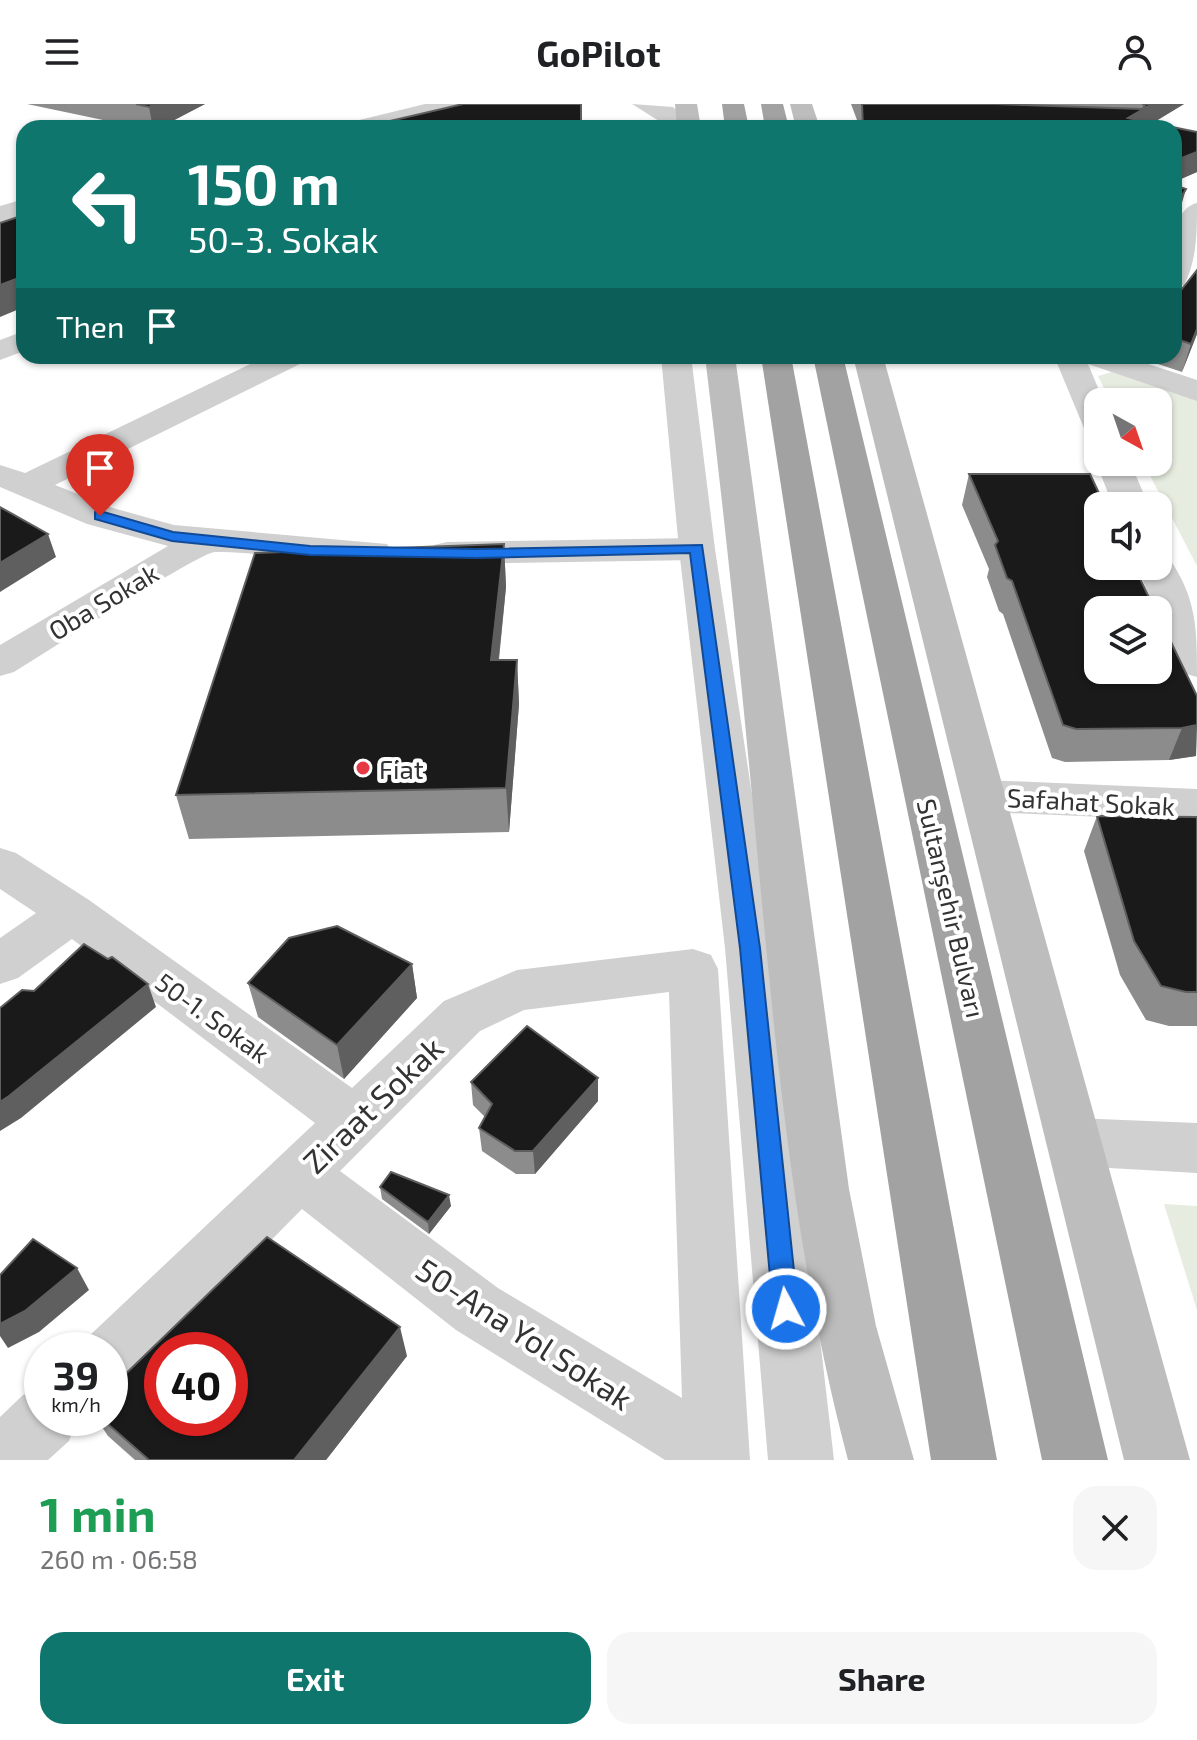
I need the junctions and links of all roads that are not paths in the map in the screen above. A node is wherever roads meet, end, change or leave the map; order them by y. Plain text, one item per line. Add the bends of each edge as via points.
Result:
1 (453, 104) edge
2 (643, 104) edge
3 (476, 114) edge
4 (388, 120) edge
5 (452, 120) edge
6 (676, 120) edge
7 (1197, 211) edge
8 (1182, 255) edge
9 (273, 364) edge
10 (677, 364) edge
11 (721, 364) edge
12 (777, 364) edge
13 (830, 364) edge
14 (870, 364) edge
15 (1072, 364) edge
16 (1118, 364) edge
17 (1197, 391) edge
18 (1084, 392) edge
19 (13, 480) edge
20 (206, 539) junction
21 (697, 549) junction
22 (1162, 580) edge
23 (0, 663) edge
24 (1197, 664) edge
25 (984, 796) junction
26 (1197, 805) edge
27 (0, 865) edge
28 (72, 913) junction
29 (0, 964) edge
30 (355, 1121) junction
31 (1074, 1142) junction
32 (1197, 1148) edge
33 (300, 1174) junction
34 (128, 1341) edge
35 (27, 1436) edge
36 (717, 1457) edge
37 (1, 1460) edge
38 (801, 1460) edge
39 (881, 1460) edge
40 (964, 1460) edge
41 (1075, 1460) edge
42 (1157, 1460) edge

1 - 4 street
2 - 6 street
3 - 5 street
7 - 8 street
9 - 19 street
10 - 21 street
11 - 39 main road via 747,544 815,1154 860,1393
12 - 40 highway
13 - 41 highway, Sultanşehir Bulvarı
14 - 25 main road
15 - 18 street
16 - 17 street
19 - 20 street via 100,516 172,536
20 - 21 street via 310,551 408,553
20 - 23 street, Oba Sokak
21 - 38 street via 750,948
22 - 24 street
25 - 26 street, Safahat Sokak
25 - 31 main road
27 - 28 street, 50-1. Sokak
28 - 29 street
28 - 30 street, 50-1. Sokak
30 - 33 street, Ziraat Sokak
30 - 36 street, Ziraat Sokak via 462,1016 517,990 693,969
31 - 32 street
31 - 42 main road
33 - 34 street, Ziraat Sokak
33 - 36 street, 50-Ana Yol Sokak via 477,1309
35 - 37 street

